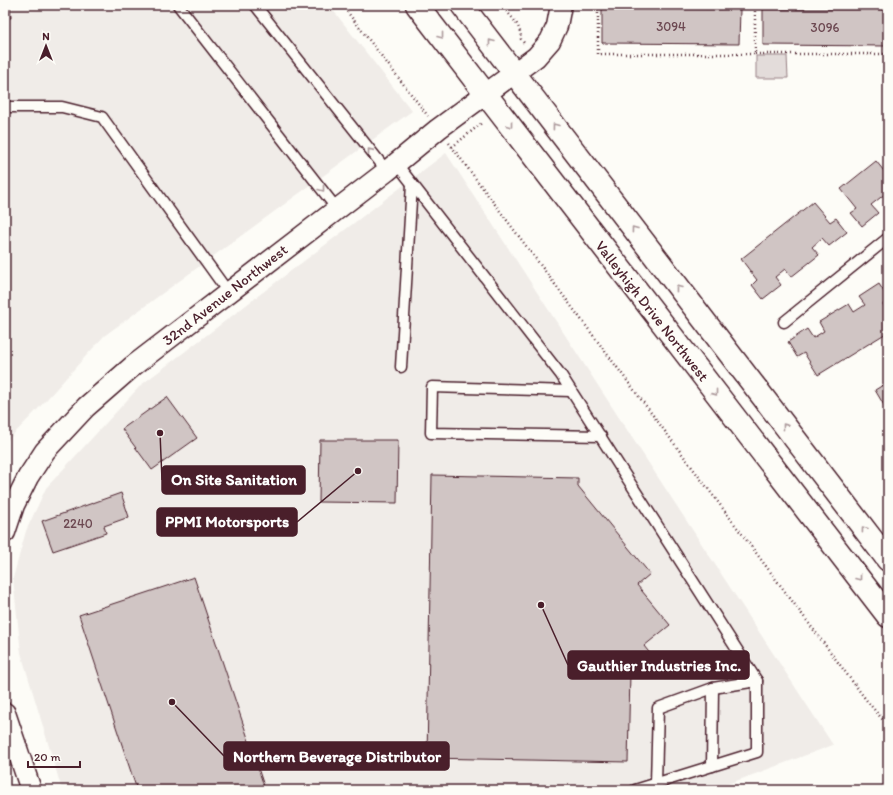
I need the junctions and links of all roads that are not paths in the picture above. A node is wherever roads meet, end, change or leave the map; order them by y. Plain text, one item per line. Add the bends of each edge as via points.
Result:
1 (178, 5) edge
2 (255, 5) edge
3 (417, 5) edge
4 (462, 5) edge
5 (561, 5) edge
6 (514, 73) junction
7 (486, 94) junction
8 (5, 107) edge
9 (391, 167) junction
10 (412, 184) junction
11 (337, 208) junction
12 (888, 238) edge
13 (228, 292) junction
14 (784, 322) dead end
15 (401, 367) dead end
16 (571, 391) junction
17 (601, 436) junction
18 (5, 532) edge
19 (888, 560) edge
20 (888, 616) edge
21 (757, 681) junction
22 (713, 688) junction
23 (5, 713) edge
24 (712, 766) junction
25 (656, 783) junction
26 (31, 790) edge
27 (635, 790) edge

1 -> 11 lane
9 -> 2 lane via 354,131
3 -> 7 main road, Valleyhigh Drive Northwest
6 -> 4 main road
5 - 6 street, 32nd Avenue Northwest via 557,26 550,41 536,57
6 - 7 street, 32nd Avenue Northwest
19 -> 6 main road
7 - 9 street, 32nd Avenue Northwest
7 -> 20 main road, Valleyhigh Drive Northwest
8 - 13 lane via 62,107 102,117
9 - 10 lane
9 - 11 street, 32nd Avenue Northwest
10 - 15 lane
10 - 16 lane
11 - 13 street, 32nd Avenue Northwest
12 - 14 lane
13 - 18 street, 32nd Avenue Northwest via 133,366 68,425 45,451 28,477 14,505
16 - 17 lane
16 - 17 lane via 432,387 431,433
17 - 21 lane
21 - 22 lane
21 - 24 lane via 757,752
22 - 24 lane
22 - 25 lane via 658,708
23 - 26 street
24 - 25 lane
25 - 27 lane

